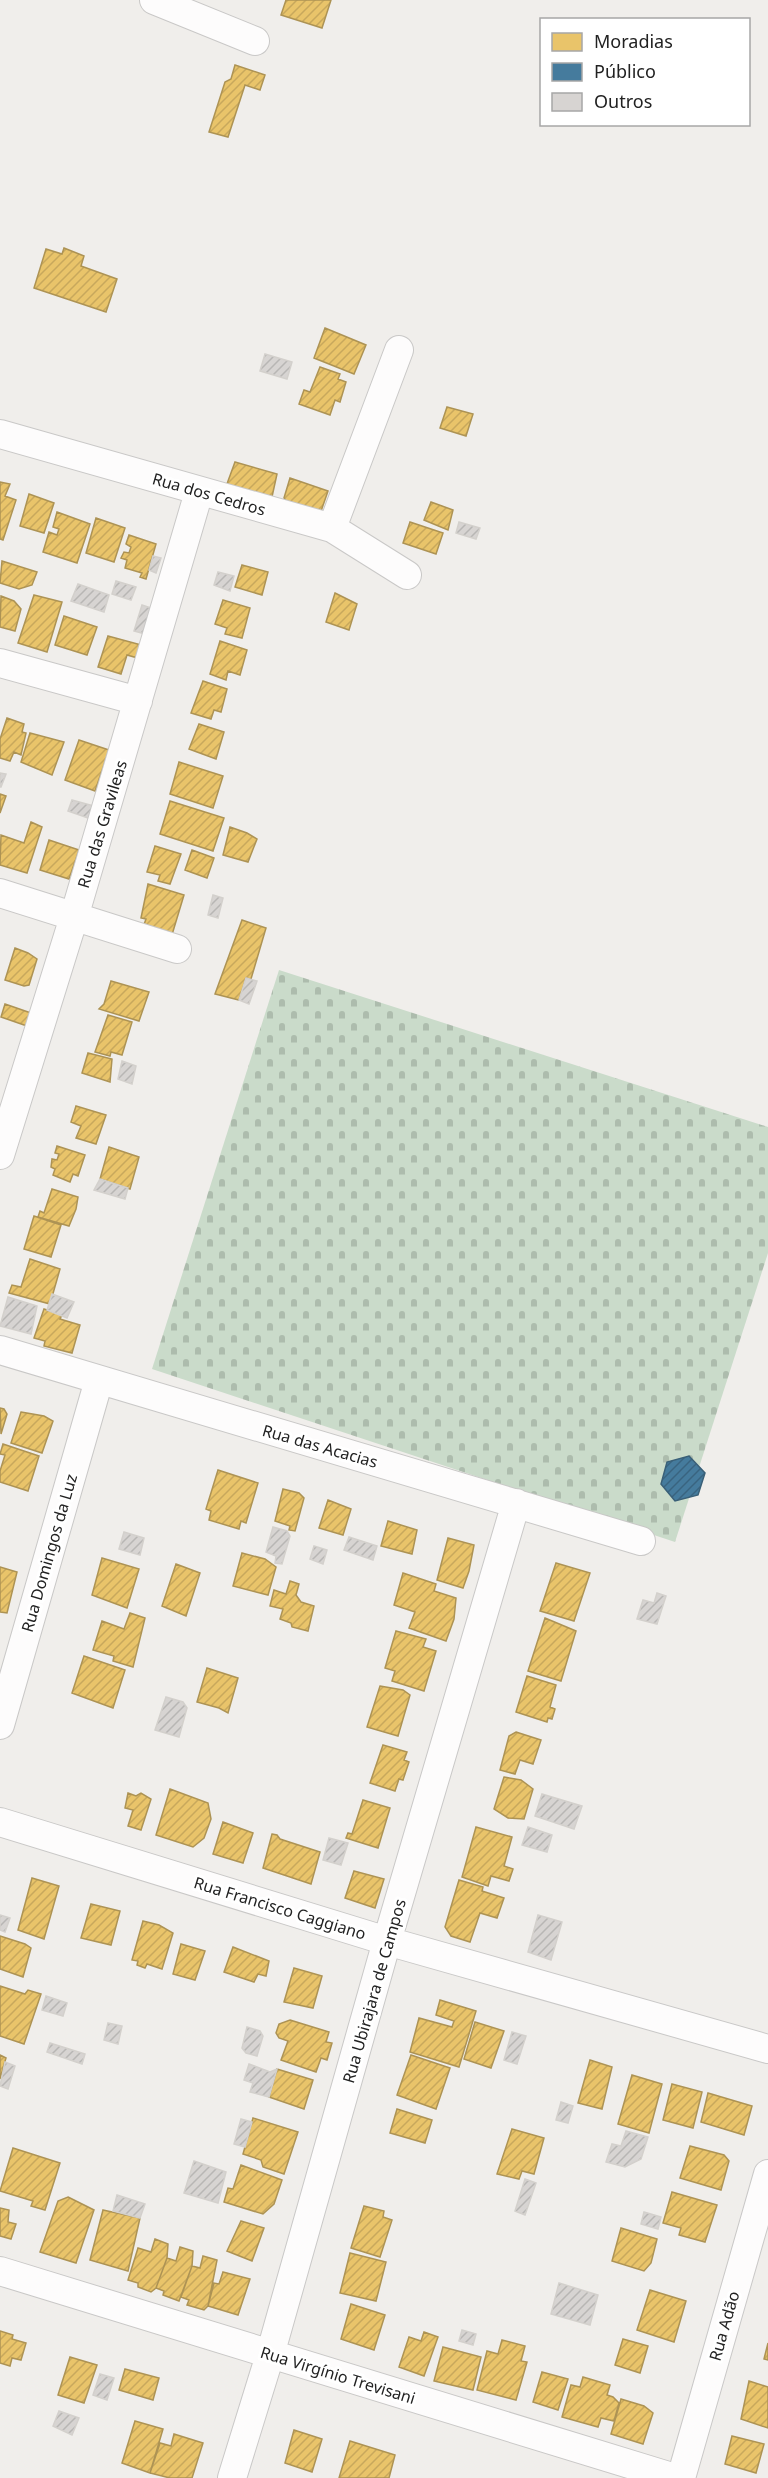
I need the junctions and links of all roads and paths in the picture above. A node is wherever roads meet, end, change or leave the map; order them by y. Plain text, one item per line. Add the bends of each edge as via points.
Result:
1 (154, 0) edge
2 (255, 40) dead end
3 (399, 350) dead end
4 (0, 434) edge
5 (199, 492) junction
6 (332, 528) junction
7 (407, 575) dead end
8 (0, 663) edge
9 (138, 701) junction
10 (0, 893) edge
11 (74, 916) junction
12 (177, 949) dead end
13 (5, 1123) edge
14 (0, 1155) edge
15 (0, 1350) edge
16 (99, 1380) junction
17 (516, 1503) junction
18 (641, 1541) dead end
19 (0, 1725) edge
20 (0, 1822) edge
21 (387, 1941) junction
22 (768, 2049) edge
23 (768, 2174) edge
24 (0, 2271) edge
25 (270, 2355) junction
26 (232, 2478) edge
27 (675, 2478) edge
28 (681, 2478) edge

1 - 2 street
3 - 6 street
4 - 5 street, Rua dos Cedros
5 - 6 street, Rua dos Cedros
5 - 9 street, Rua das Gravileas
6 - 7 street, Rua dos Cedros
8 - 9 street
9 - 11 street, Rua das Gravileas
10 - 11 street
11 - 12 street
11 - 13 street, Rua das Gravileas
13 - 14 street, Rua das Gravileas
15 - 16 street, Rua das Acacias
16 - 17 street, Rua das Acacias
16 - 19 street, Rua Domingos da Luz
17 - 18 street, Rua das Acacias
17 - 21 street, Rua Ubirajara de Campos
20 - 21 street, Rua Francisco Caggiano
21 - 22 street, Rua Francisco Caggiano
21 - 25 street, Rua Ubirajara de Campos
23 - 28 street, Rua Adão
24 - 25 street, Rua Virgínio Trevisani
25 - 26 street, Rua Ubirajara de Campos
25 - 27 street, Rua Virgínio Trevisani

